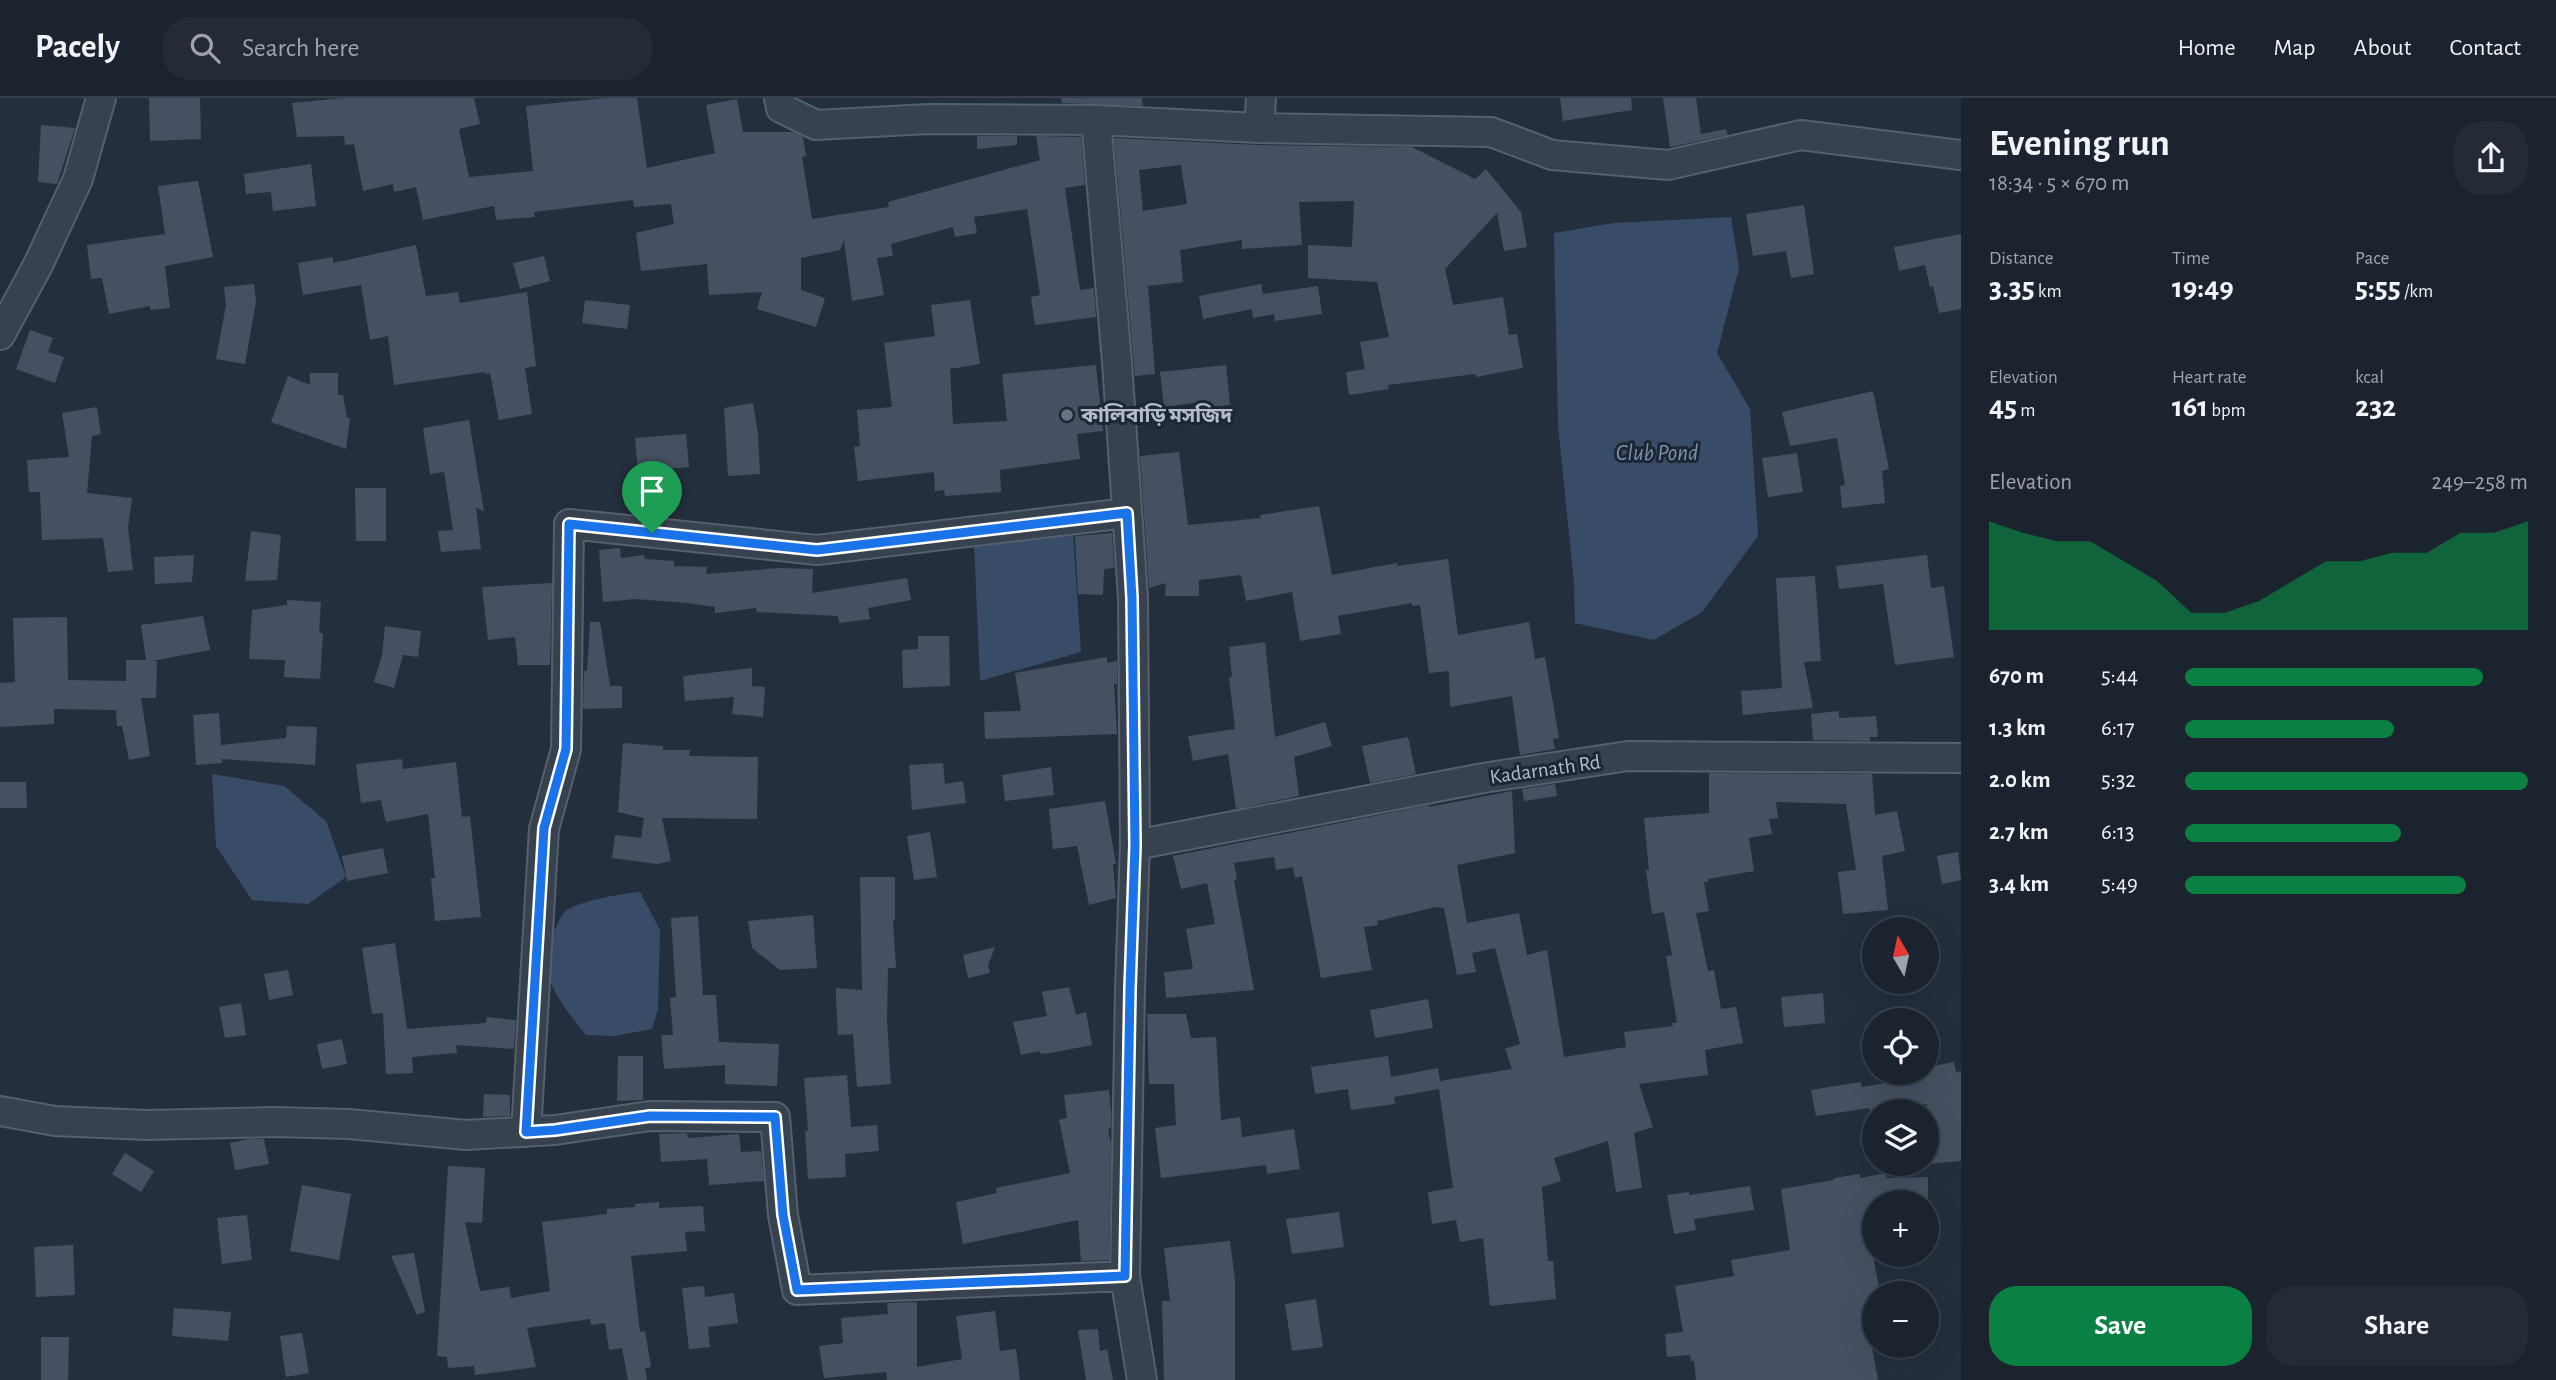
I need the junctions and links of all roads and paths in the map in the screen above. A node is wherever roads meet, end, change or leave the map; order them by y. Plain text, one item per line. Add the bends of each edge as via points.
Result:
1 (100, 98) edge
2 (779, 98) edge
3 (1261, 98) edge
4 (1096, 120) junction
5 (1259, 128) junction
6 (1961, 155) edge
7 (0, 335) edge
8 (1127, 513) junction
9 (1961, 758) edge
10 (1135, 845) junction
11 (0, 1111) edge
12 (526, 1132) junction
13 (1125, 1276) junction
14 (1142, 1380) edge

1 - 7 street via 78,179
2 - 4 street via 780,108 816,125 929,118
3 - 5 street
4 - 5 street
4 - 8 street
5 - 6 street via 1491,132 1552,155 1668,165 1801,135
8 - 10 street
8 - 12 street via 817,550 569,524 566,749 544,828
9 - 10 street, Kadarnath Rd via 1628,756 1483,778
10 - 13 street
11 - 12 street via 55,1121 147,1125 274,1122 466,1135
12 - 13 street via 650,1116 775,1117 783,1215 797,1290
13 - 14 street

